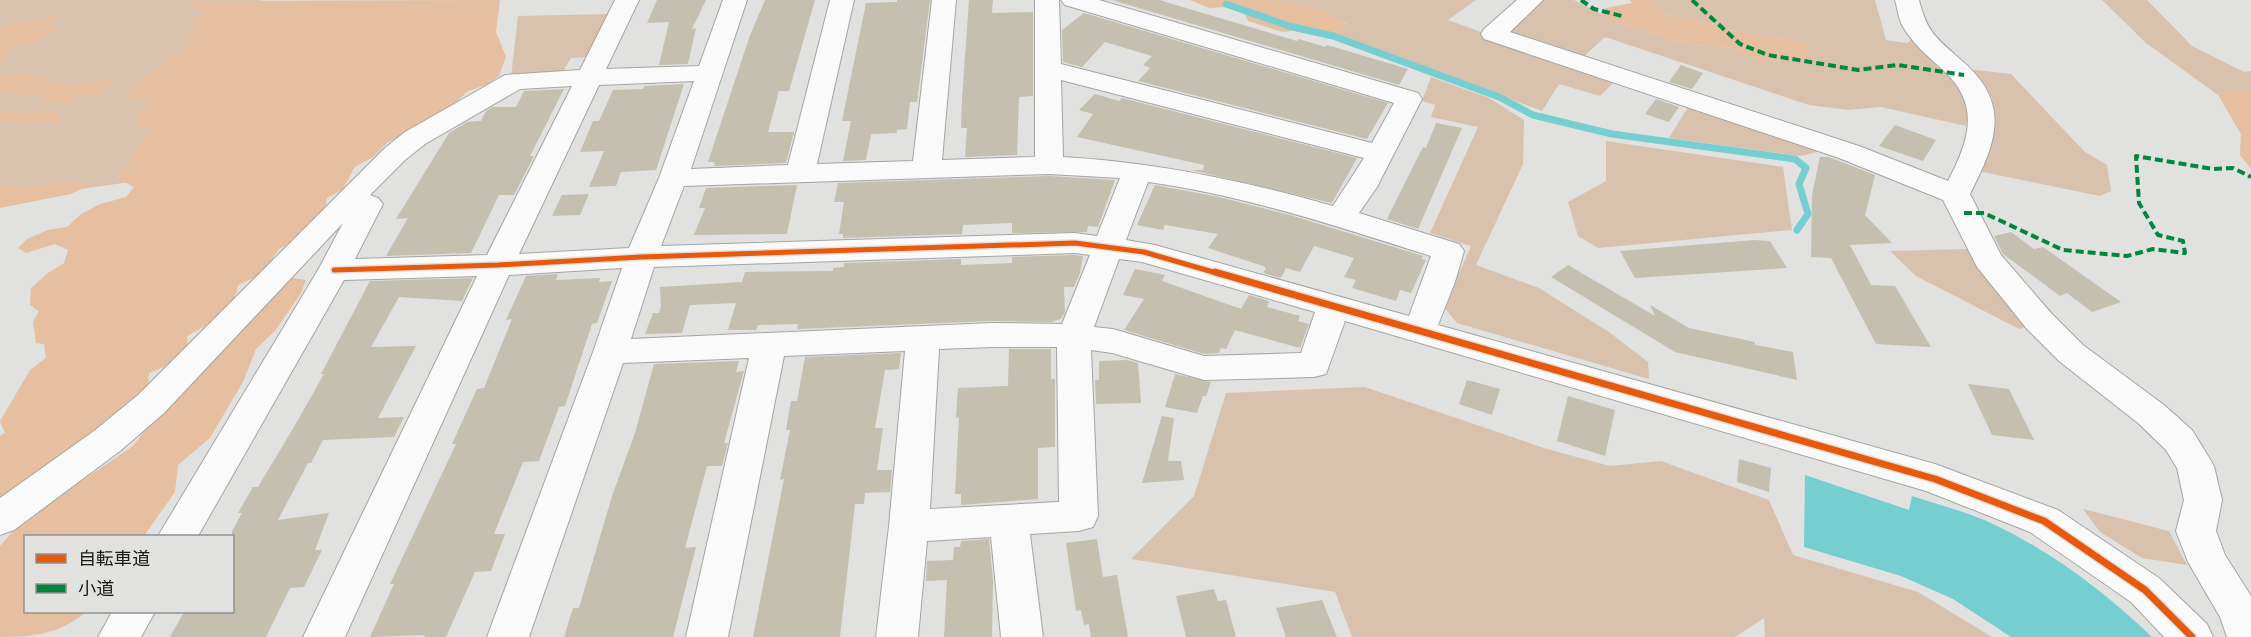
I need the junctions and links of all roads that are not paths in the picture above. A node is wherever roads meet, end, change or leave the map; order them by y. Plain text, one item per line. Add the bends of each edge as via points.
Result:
1 (627, 0) edge
2 (735, 0) edge
3 (842, 0) edge
4 (944, 0) edge
5 (1047, 0) edge
6 (1073, 0) edge
7 (1531, 0) edge
8 (1907, 0) edge
9 (1049, 69) junction
10 (708, 73) junction
11 (589, 78) junction
12 (1379, 153) junction
13 (1049, 165) junction
14 (927, 168) junction
15 (801, 172) junction
16 (1137, 172) junction
17 (673, 178) junction
18 (1955, 194) junction
19 (345, 203) junction
20 (1341, 217) junction
21 (1107, 248) junction
22 (641, 257) junction
23 (498, 265) junction
24 (334, 270) junction
25 (1333, 308) junction
26 (1419, 332) junction
27 (1074, 336) junction
28 (923, 338) junction
29 (769, 345) junction
30 (610, 352) junction
31 (0, 519) edge
32 (1009, 520) junction
33 (909, 526) junction
34 (179, 535) edge
35 (133, 613) edge
36 (119, 637) edge
37 (324, 637) edge
38 (508, 637) edge
39 (706, 637) edge
40 (897, 637) edge
41 (1022, 637) edge
42 (2192, 637) edge
43 (2248, 637) edge

1 - 11 street
2 - 10 street
3 - 15 street
4 - 14 street
5 - 9 street
6 - 12 street via 1409,99
7 - 18 street via 1493,34 1849,152
8 - 18 street via 1908,13 1919,34 1964,75 1978,92 1983,109 1979,145
9 - 12 street
9 - 13 street
10 - 11 street
10 - 17 street
11 - 19 street via 514,81 415,138
11 - 23 street
12 - 20 street via 1362,188
13 - 14 street
13 - 16 street
14 - 15 street
15 - 17 street
16 - 20 street via 1184,178
16 - 21 street
17 - 22 street
18 - 43 street via 1988,260 2039,321 2179,440 2195,465 2203,500 2196,531
19 - 24 street via 368,204
19 - 31 street via 151,404
20 - 26 street via 1448,251
21 - 22 street via 1075,243
21 - 25 street via 1144,252
21 - 27 street
22 - 23 street
22 - 30 street
23 - 24 street
23 - 37 street
24 - 34 street
25 - 26 street
25 - 27 street via 1314,365 1204,368 1113,341
26 - 42 street via 1935,479 2044,521 2145,590
27 - 28 street
27 - 32 street via 1079,516
28 - 29 street
28 - 33 street
29 - 30 street
29 - 39 street
30 - 38 street
32 - 33 street
32 - 41 street
33 - 40 street
35 - 36 street

